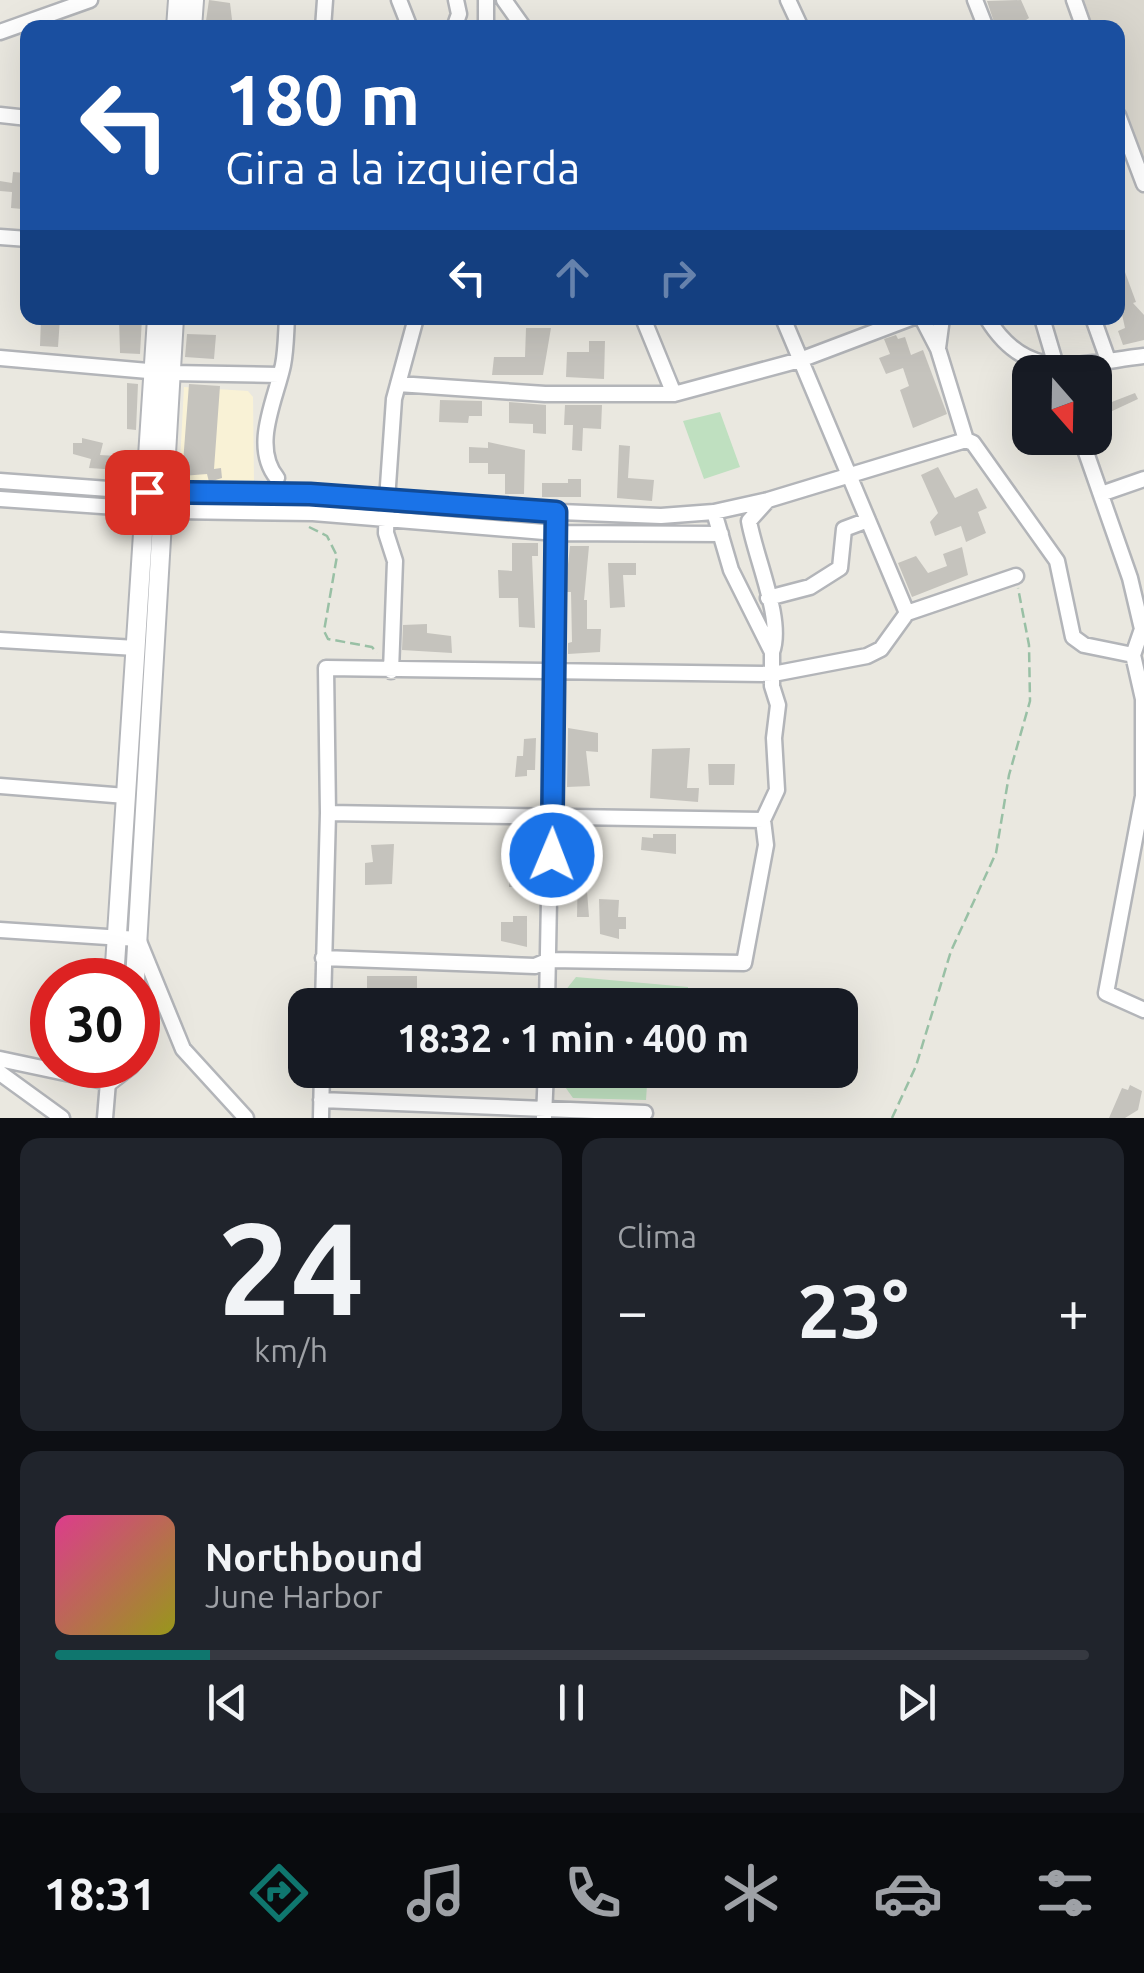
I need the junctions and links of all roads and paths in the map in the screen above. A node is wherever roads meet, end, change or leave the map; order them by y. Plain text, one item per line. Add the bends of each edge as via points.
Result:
1 (90, 0) edge
2 (34, 20) edge
3 (1125, 134) edge
4 (1144, 184) edge
5 (158, 325) edge
6 (172, 325) edge
7 (286, 325) edge
8 (414, 325) edge
9 (646, 325) edge
10 (785, 325) edge
11 (892, 325) edge
12 (926, 325) edge
13 (941, 325) edge
14 (991, 325) edge
15 (1044, 325) edge
16 (1096, 325) edge
17 (938, 349) junction
18 (1018, 355) edge
19 (1053, 355) edge
20 (1106, 355) edge
21 (1144, 356) edge
22 (0, 358) edge
23 (800, 360) junction
24 (1112, 360) edge
25 (162, 371) junction
26 (279, 375) junction
27 (398, 384) junction
28 (674, 394) junction
29 (966, 440) junction
30 (1087, 455) edge
31 (277, 478) dead end
32 (848, 479) junction
33 (1144, 479) edge
34 (0, 481) edge
35 (1101, 494) junction
36 (0, 500) edge
37 (386, 500) junction
38 (768, 500) junction
39 (154, 501) junction
40 (556, 512) junction
41 (714, 512) junction
42 (386, 520) junction
43 (868, 520) junction
44 (302, 524) dead end
45 (556, 534) junction
46 (721, 534) junction
47 (1144, 570) edge
48 (1016, 576) joint
49 (1130, 578) junction
50 (768, 598) junction
51 (907, 613) junction
52 (0, 640) edge
53 (145, 648) junction
54 (772, 652) junction
55 (1133, 655) junction
56 (391, 671) junction
57 (553, 674) junction
58 (773, 674) junction
59 (1143, 699) edge
60 (0, 786) edge
61 (135, 796) junction
62 (1143, 796) edge
63 (328, 814) junction
64 (552, 820) junction
65 (763, 820) junction
66 (0, 930) edge
67 (117, 936) junction
68 (138, 939) junction
69 (116, 958) edge
70 (137, 958) edge
71 (324, 958) junction
72 (548, 960) junction
73 (323, 988) edge
74 (547, 988) edge
75 (1144, 1010) edge
76 (0, 1059) edge
77 (30, 1063) edge
78 (0, 1073) edge
79 (107, 1088) edge
80 (321, 1088) edge
81 (545, 1088) edge
82 (321, 1100) junction
83 (644, 1113) dead end
84 (544, 1115) edge
85 (62, 1118) edge
86 (105, 1118) edge
87 (246, 1118) edge
88 (321, 1118) edge
89 (892, 1118) edge

1 - 2 street
3 - 4 street
5 - 25 street
6 - 25 street
7 - 26 street
8 - 27 street
9 - 28 street
10 - 23 street
11 - 23 street
12 - 17 street
13 - 17 street
14 - 18 street
15 - 19 street
16 - 20 street
17 - 29 street
21 - 24 street
22 - 25 street
23 - 28 street
23 - 32 street
25 - 26 street
25 - 39 street
26 - 31 street via 266,451
27 - 28 street
27 - 37 street
29 - 32 street
29 - 55 street via 1057,561 1073,637
30 - 35 street
32 - 38 street
32 - 43 street
33 - 35 street
34 - 39 street
35 - 49 street
36 - 39 street
37 - 39 street via 310,494
37 - 40 street
37 - 42 street
38 - 41 street
38 - 50 street via 749,522
39 - 42 street
39 - 53 street
40 - 41 street
40 - 45 street
41 - 46 street
42 - 45 street
42 - 56 street via 395,560
43 - 50 street via 844,529 840,568 810,586
43 - 51 street
44 - 56 path via 336,548 328,639 372,647
45 - 46 street
45 - 57 street
46 - 54 street via 731,570
47 - 49 street
48 - 51 street
48 - 89 path via 1029,645 1028,715 991,869 952,951 916,1066
49 - 55 street via 1142,629
50 - 54 street via 777,638
51 - 58 street via 881,649 867,656
52 - 53 street
53 - 61 street
54 - 58 street
55 - 59 street
56 - 57 street
56 - 63 street via 326,668
57 - 58 street
57 - 64 street
58 - 65 street via 777,790
59 - 62 street
60 - 61 street
61 - 67 street
61 - 68 street
62 - 75 street via 1106,993
63 - 64 street
63 - 71 street
64 - 65 street
64 - 72 street
65 - 72 street via 766,844 744,963
66 - 67 street
67 - 68 street
67 - 69 street
68 - 70 street
68 - 87 street via 184,1049
71 - 72 street via 535,966
71 - 73 street
72 - 74 street
76 - 77 street
78 - 85 street
79 - 86 street
80 - 82 street
81 - 84 street
82 - 84 street
82 - 88 street
83 - 84 street

